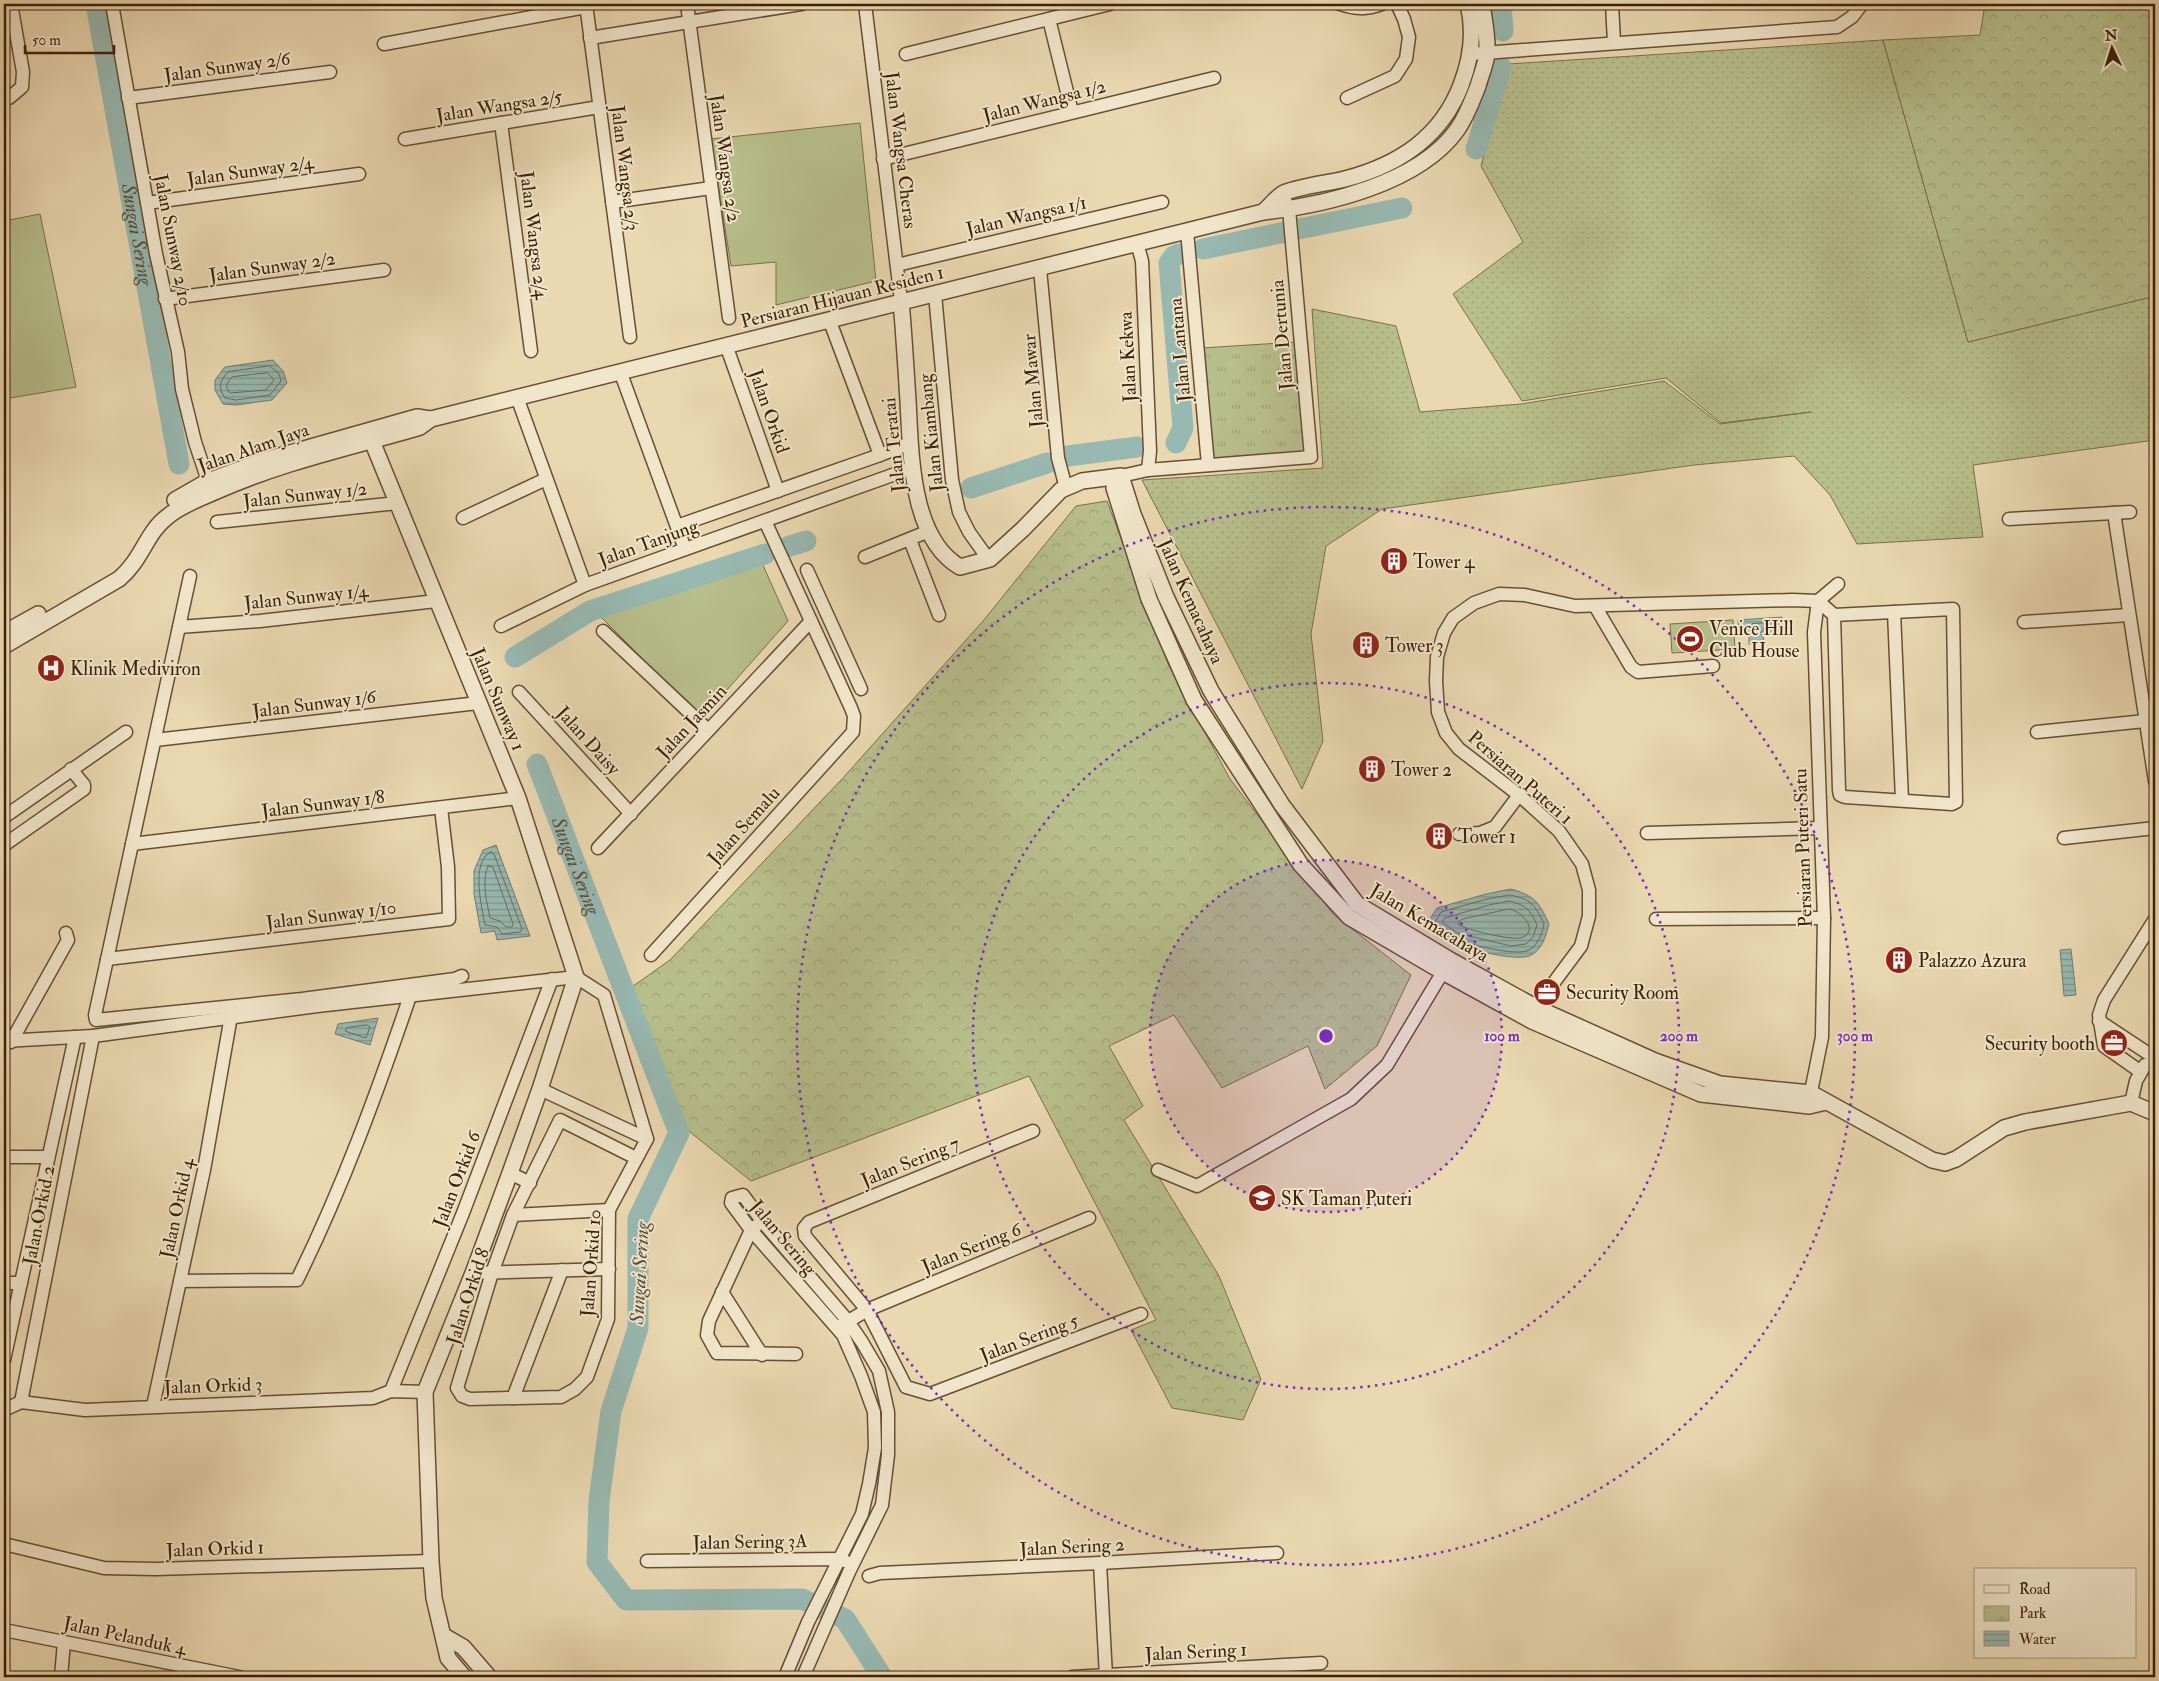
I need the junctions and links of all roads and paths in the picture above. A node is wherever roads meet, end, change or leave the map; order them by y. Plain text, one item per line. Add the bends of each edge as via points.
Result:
1 (11, 4) edge
2 (112, 4) edge
3 (687, 4) edge
4 (801, 4) edge
5 (865, 4) edge
6 (1110, 4) edge
7 (1340, 4) edge
8 (1382, 4) edge
9 (1397, 4) edge
10 (1468, 4) edge
11 (1482, 4) edge
12 (1612, 4) edge
13 (1862, 4) edge
14 (586, 6) edge
15 (1049, 19) junction
16 (689, 22) junction
17 (590, 38) junction
18 (1614, 42) junction
19 (384, 44) dead end
20 (1487, 52) junction
21 (906, 54) dead end
22 (1470, 54) junction
23 (330, 72) dead end
24 (1214, 78) dead end
25 (128, 98) junction
26 (1347, 98) dead end
27 (6, 99) edge
28 (599, 107) junction
29 (1072, 112) junction
30 (501, 123) junction
31 (405, 139) dead end
32 (883, 160) junction
33 (1392, 162) junction
34 (359, 174) dead end
35 (1399, 177) junction
36 (711, 188) junction
37 (1283, 194) junction
38 (612, 202) junction
39 (1162, 202) dead end
40 (147, 203) junction
41 (1289, 209) junction
42 (1263, 212) junction
43 (1187, 231) junction
44 (1137, 243) junction
45 (897, 265) junction
46 (1040, 269) junction
47 (384, 270) dead end
48 (935, 294) junction
49 (165, 299) junction
50 (902, 302) junction
51 (729, 318) dead end
52 (829, 319) junction
53 (630, 337) dead end
54 (726, 345) junction
55 (531, 351) dead end
56 (620, 371) junction
57 (517, 397) junction
58 (385, 432) junction
59 (355, 440) junction
60 (372, 441) junction
61 (910, 443) junction
62 (880, 455) junction
63 (378, 457) junction
64 (1208, 465) junction
65 (912, 468) junction
66 (1148, 470) junction
67 (1116, 476) junction
68 (248, 477) junction
69 (546, 479) junction
70 (208, 481) junction
71 (1066, 488) junction
72 (778, 490) junction
73 (397, 504) junction
74 (2130, 512) dead end
75 (2114, 513) junction
76 (168, 516) junction
77 (464, 518) dead end
78 (2009, 519) dead end
79 (765, 520) junction
80 (217, 522) dead end
81 (677, 526) junction
82 (929, 531) junction
83 (910, 540) junction
84 (685, 549) junction
85 (865, 557) dead end
86 (988, 560) junction
87 (808, 570) dead end
88 (190, 576) dead end
89 (1838, 584) dead end
90 (585, 585) junction
91 (436, 601) junction
92 (1818, 601) junction
93 (1595, 606) junction
94 (1894, 612) junction
95 (939, 615) dead end
96 (1834, 615) junction
97 (2129, 615) junction
98 (811, 620) junction
99 (2024, 622) dead end
100 (501, 626) dead end
101 (179, 627) junction
102 (603, 631) dead end
103 (4, 634) edge
104 (4, 646) edge
105 (1713, 666) dead end
106 (861, 689) dead end
107 (519, 692) dead end
108 (478, 703) junction
109 (2145, 721) junction
110 (708, 730) junction
111 (126, 732) dead end
112 (2037, 732) dead end
113 (155, 740) junction
114 (71, 769) junction
115 (2155, 781) edge
116 (1519, 796) junction
117 (518, 798) junction
118 (1902, 800) junction
119 (441, 808) junction
120 (630, 814) junction
121 (4, 817) edge
122 (1820, 828) junction
123 (2155, 828) edge
124 (1647, 833) dead end
125 (1459, 834) dead end
126 (2064, 838) dead end
127 (132, 844) junction
128 (4, 845) edge
129 (598, 848) dead end
130 (1824, 918) junction
131 (1656, 919) dead end
132 (2155, 920) edge
133 (66, 933) dead end
134 (651, 955) dead end
135 (107, 959) junction
136 (1446, 966) junction
137 (462, 976) dead end
138 (576, 977) junction
139 (552, 979) junction
140 (410, 996) junction
141 (1535, 1014) junction
142 (231, 1016) junction
143 (2099, 1022) junction
144 (93, 1036) junction
145 (74, 1037) junction
146 (7, 1041) edge
147 (2153, 1053) edge
148 (2141, 1072) junction
149 (540, 1089) junction
150 (1810, 1099) junction
151 (2131, 1103) junction
152 (2155, 1113) edge
153 (1033, 1131) dead end
154 (647, 1139) junction
155 (48, 1157) junction
156 (4, 1158) edge
157 (636, 1158) junction
158 (1158, 1170) dead end
159 (510, 1173) junction
160 (530, 1183) junction
161 (609, 1210) junction
162 (513, 1215) junction
163 (1089, 1218) dead end
164 (762, 1221) junction
165 (751, 1230) junction
166 (609, 1269) junction
167 (562, 1270) junction
168 (473, 1273) junction
169 (492, 1273) junction
170 (180, 1281) junction
171 (4, 1283) edge
172 (21, 1283) junction
173 (722, 1292) junction
174 (867, 1310) junction
175 (1141, 1314) dead end
176 (843, 1324) junction
177 (796, 1354) dead end
178 (762, 1355) junction
179 (4, 1360) edge
180 (457, 1388) joint
181 (391, 1391) junction
182 (424, 1392) junction
183 (513, 1398) junction
184 (22, 1402) junction
185 (153, 1406) junction
186 (4, 1410) edge
187 (4, 1544) edge
188 (1277, 1553) dead end
189 (431, 1561) junction
190 (648, 1561) dead end
191 (837, 1562) junction
192 (1100, 1563) junction
193 (851, 1568) junction
194 (869, 1576) dead end
195 (4, 1630) edge
196 (444, 1636) junction
197 (64, 1642) junction
198 (1321, 1663) dead end
199 (1106, 1676) edge
200 (62, 1677) edge
201 (239, 1677) edge
202 (464, 1677) edge
203 (489, 1677) edge
204 (784, 1677) edge
205 (803, 1677) edge
206 (1072, 1677) edge

1 - 27 street via 23,72 22,87
2 - 25 street, Jalan Sunway 2/10
3 - 16 street, Jalan Wangsa 2/2
4 - 16 street
5 - 32 street, Jalan Wangsa Cheras
6 - 15 street
7 - 8 street via 1355,9
9 - 26 street via 1409,37 1406,59 1395,76
10 - 22 street, Persiaran Hijauan Residen 1 via 1472,38
11 - 20 street, Persiaran Hijauan Residen 1
12 - 18 street
13 - 18 street via 1852,18 1837,27
14 - 17 street, Jalan Wangsa 2/3
14 - 19 street
15 - 21 street
15 - 29 street
16 - 17 street
16 - 36 street, Jalan Wangsa 2/2
17 - 28 street, Jalan Wangsa 2/3
18 - 20 street
20 - 22 street
20 - 35 street, Persiaran Hijauan Residen 1 via 1473,101 1456,132
22 - 33 street, Persiaran Hijauan Residen 1 via 1456,98 1441,122 1432,134
23 - 25 street, Jalan Sunway 2/6
24 - 29 street, Jalan Wangsa 1/2
25 - 40 street, Jalan Sunway 2/10
28 - 30 street, Jalan Wangsa 2/5
28 - 38 street, Jalan Wangsa 2/3
29 - 32 street, Jalan Wangsa 1/2
30 - 31 street, Jalan Wangsa 2/5
30 - 55 street, Jalan Wangsa 2/4
32 - 45 street, Jalan Wangsa Cheras
33 - 35 street
33 - 37 street, Persiaran Hijauan Residen 1 via 1345,179
34 - 40 street, Jalan Sunway 2/4
35 - 41 street, Persiaran Hijauan Residen 1 via 1345,196
36 - 38 street
36 - 51 street, Jalan Wangsa 2/2
37 - 41 street, Jalan Dertunia
37 - 42 street, Persiaran Hijauan Residen 1
38 - 53 street, Jalan Wangsa 2/3
39 - 45 street, Jalan Wangsa 1/1
40 - 49 street, Jalan Sunway 2/10
41 - 42 street, Persiaran Hijauan Residen 1
41 - 64 street, Jalan Dertunia via 1311,457
42 - 43 street, Persiaran Hijauan Residen 1
43 - 44 street, Persiaran Hijauan Residen 1
43 - 64 street, Jalan Lantana
44 - 46 street, Persiaran Hijauan Residen 1
44 - 66 street, Jalan Kekwa via 1142,261 1150,451
45 - 50 street, Jalan Wangsa Cheras
46 - 48 street, Persiaran Hijauan Residen 1
46 - 71 street, Jalan Mawar via 1058,458
47 - 49 street, Jalan Sunway 2/2
48 - 50 street, Persiaran Hijauan Residen 1
48 - 86 street, Jalan Kiambang via 952,480 959,512
49 - 70 street, Jalan Sunway 2/10 via 178,352 182,389
50 - 52 street, Persiaran Hijauan Residen 1
50 - 61 street, Jalan Teratai
52 - 54 street, Persiaran Hijauan Residen 1
52 - 62 street
54 - 56 street, Persiaran Hijauan Residen 1
54 - 72 street, Jalan Orkid
56 - 57 street, Persiaran Hijauan Residen 1
56 - 81 street
57 - 58 street, Persiaran Hijauan Residen 1 via 431,419 420,427
57 - 69 street, Jalan Tanjung
58 - 59 street, Persiaran Hijauan Residen 1
58 - 60 street, Persiaran Hijauan Residen 1
58 - 63 street
59 - 60 street, Jalan Alam Jaya
59 - 63 street
59 - 68 street, Jalan Alam Jaya
59 - 70 street, Jalan Alam Jaya via 265,460
60 - 63 street, Jalan Sunway 1
61 - 62 street
61 - 65 street, Jalan Teratai
62 - 72 street
63 - 73 street, Jalan Sunway 1
64 - 66 street
65 - 79 street, Jalan Tanjung
65 - 82 street, Jalan Teratai
66 - 67 street
67 - 71 street, Jalan Teratai via 1082,481
67 - 136 street, Jalan Kemacahaya via 1166,597 1211,691 1282,805 1357,904
67 - 136 street, Jalan Kemacahaya via 1149,599 1194,700 1301,865 1349,916
68 - 70 street via 222,485
68 - 76 street, Jalan Alam Jaya via 195,500
69 - 77 street
69 - 90 street, Jalan Tanjung
70 - 76 street via 205,488
70 - 103 street, Jalan Alam Jaya via 158,513 145,526 125,563 113,573
71 - 86 street, Jalan Teratai
72 - 81 street
73 - 80 street, Jalan Sunway 1/2
73 - 91 street, Jalan Sunway 1
74 - 75 street
75 - 78 street
75 - 97 street
76 - 104 street, Jalan Alam Jaya via 152,534 131,569 119,579
79 - 84 street, Jalan Tanjung
79 - 98 street
81 - 84 street
82 - 83 street
82 - 86 street, Jalan Teratai via 939,551 960,567
83 - 85 street
83 - 95 street
84 - 90 street, Jalan Tanjung
87 - 106 street
88 - 101 street
89 - 92 street
90 - 100 street
91 - 101 street, Jalan Sunway 1/4
91 - 108 street, Jalan Sunway 1
92 - 93 street, Persiaran Puteri 1
92 - 96 street
92 - 122 street, Persiaran Puteri Satu via 1814,632
93 - 105 street via 1631,666 1638,672
93 - 116 street, Persiaran Puteri 1 via 1499,594 1474,602 1453,618 1444,632 1437,657 1436,681 1438,712 1446,733 1459,749
94 - 96 street
94 - 118 street
94 - 118 street via 1953,610 1956,802
96 - 118 street via 1838,790 1845,797
97 - 99 street
97 - 109 street
98 - 110 street, Jalan Jasmin
98 - 134 street, Jalan Semalu via 854,716 853,732
101 - 113 street
102 - 110 street
107 - 120 street, Jalan Daisy
108 - 113 street, Jalan Sunway 1/6
108 - 117 street, Jalan Sunway 1
109 - 112 street
109 - 115 street
110 - 120 street, Jalan Jasmin
111 - 114 street
113 - 127 street
114 - 121 street
114 - 128 street via 84,789
116 - 125 street via 1495,827 1480,833
116 - 141 street, Persiaran Puteri 1 via 1559,830 1582,864 1589,890 1589,916 1581,946
117 - 119 street, Jalan Sunway 1/8
117 - 138 street, Jalan Sunway 1
119 - 127 street, Jalan Sunway 1/8
119 - 135 street, Jalan Sunway 1/10 via 448,867 449,919
120 - 129 street, Jalan Jasmin
122 - 124 street
122 - 130 street, Persiaran Puteri Satu
123 - 126 street
127 - 135 street
130 - 131 street
130 - 150 street, Persiaran Puteri Satu via 1822,1037
132 - 143 street via 2104,1000
133 - 146 street via 68,940
135 - 137 street via 96,1020 302,999
136 - 141 street, Jalan Kemacahaya
136 - 158 street via 1387,1065 1351,1099 1196,1186
138 - 139 street
138 - 149 street
138 - 154 street via 604,995
139 - 140 street
139 - 181 street, Jalan Orkid 6
140 - 142 street
140 - 170 street via 326,1222 297,1280
141 - 150 street, Jalan Kemacahaya via 1720,1084
142 - 144 street
142 - 170 street, Jalan Orkid 4 via 204,1170
143 - 147 street
143 - 148 street via 2104,1046
144 - 145 street
144 - 184 street, Jalan Orkid 2
145 - 146 street
145 - 155 street
147 - 148 street
148 - 151 street
149 - 154 street
149 - 159 street
150 - 151 street, Jalan Kemacahaya via 1826,1102 1932,1160 1945,1163 2004,1128
151 - 152 street
153 - 174 street, Jalan Sering 7 via 809,1222 804,1228 805,1236
154 - 157 street, Jalan Orkid 10
155 - 156 street
155 - 172 street
157 - 160 street, Jalan Orkid 8 via 560,1120
157 - 161 street, Jalan Orkid 10
159 - 160 street
159 - 168 street
160 - 162 street, Jalan Orkid 8
161 - 162 street
161 - 166 street, Jalan Orkid 10
162 - 169 street, Jalan Orkid 8
163 - 174 street, Jalan Sering 6
164 - 165 street
164 - 165 street, Jalan Sering via 743,1195 732,1198 731,1203
164 - 176 street, Jalan Sering
165 - 173 street
165 - 176 street, Jalan Sering
166 - 167 street
166 - 183 street, Jalan Orkid 10 via 608,1319 587,1377 561,1397
167 - 169 street
167 - 183 street
168 - 169 street
168 - 182 street
169 - 180 street, Jalan Orkid 8
170 - 185 street, Jalan Orkid 4
171 - 172 street
172 - 179 street
173 - 178 street
173 - 178 street via 709,1321 707,1335 717,1353
174 - 175 street, Jalan Sering 5 via 906,1387 930,1394
174 - 176 street, Jalan Sering 6
176 - 191 street, Jalan Sering via 874,1412 875,1448 862,1514
176 - 193 street, Jalan Sering via 879,1371 888,1412 888,1455 882,1505
177 - 178 street
180 - 183 street, Jalan Orkid 10 via 470,1400
181 - 182 street, Jalan Orkid 3
181 - 185 street, Jalan Orkid 3 via 373,1398
182 - 189 street
184 - 185 street, Jalan Orkid 3 via 85,1410
184 - 186 street
187 - 189 street, Jalan Orkid 1 via 104,1568
188 - 192 street, Jalan Sering 2
189 - 196 street via 434,1598
190 - 191 street, Jalan Sering 3A
191 - 193 street, Jalan Sering 3A
191 - 204 street, Jalan Sering
192 - 194 street, Jalan Sering 2
192 - 199 street
193 - 205 street, Jalan Sering
195 - 197 street, Jalan Pelanduk 4
196 - 202 street via 448,1658
196 - 203 street via 463,1647
197 - 200 street
197 - 201 street, Jalan Pelanduk 4
198 - 199 street, Jalan Sering 1
199 - 206 street, Jalan Sering 1

